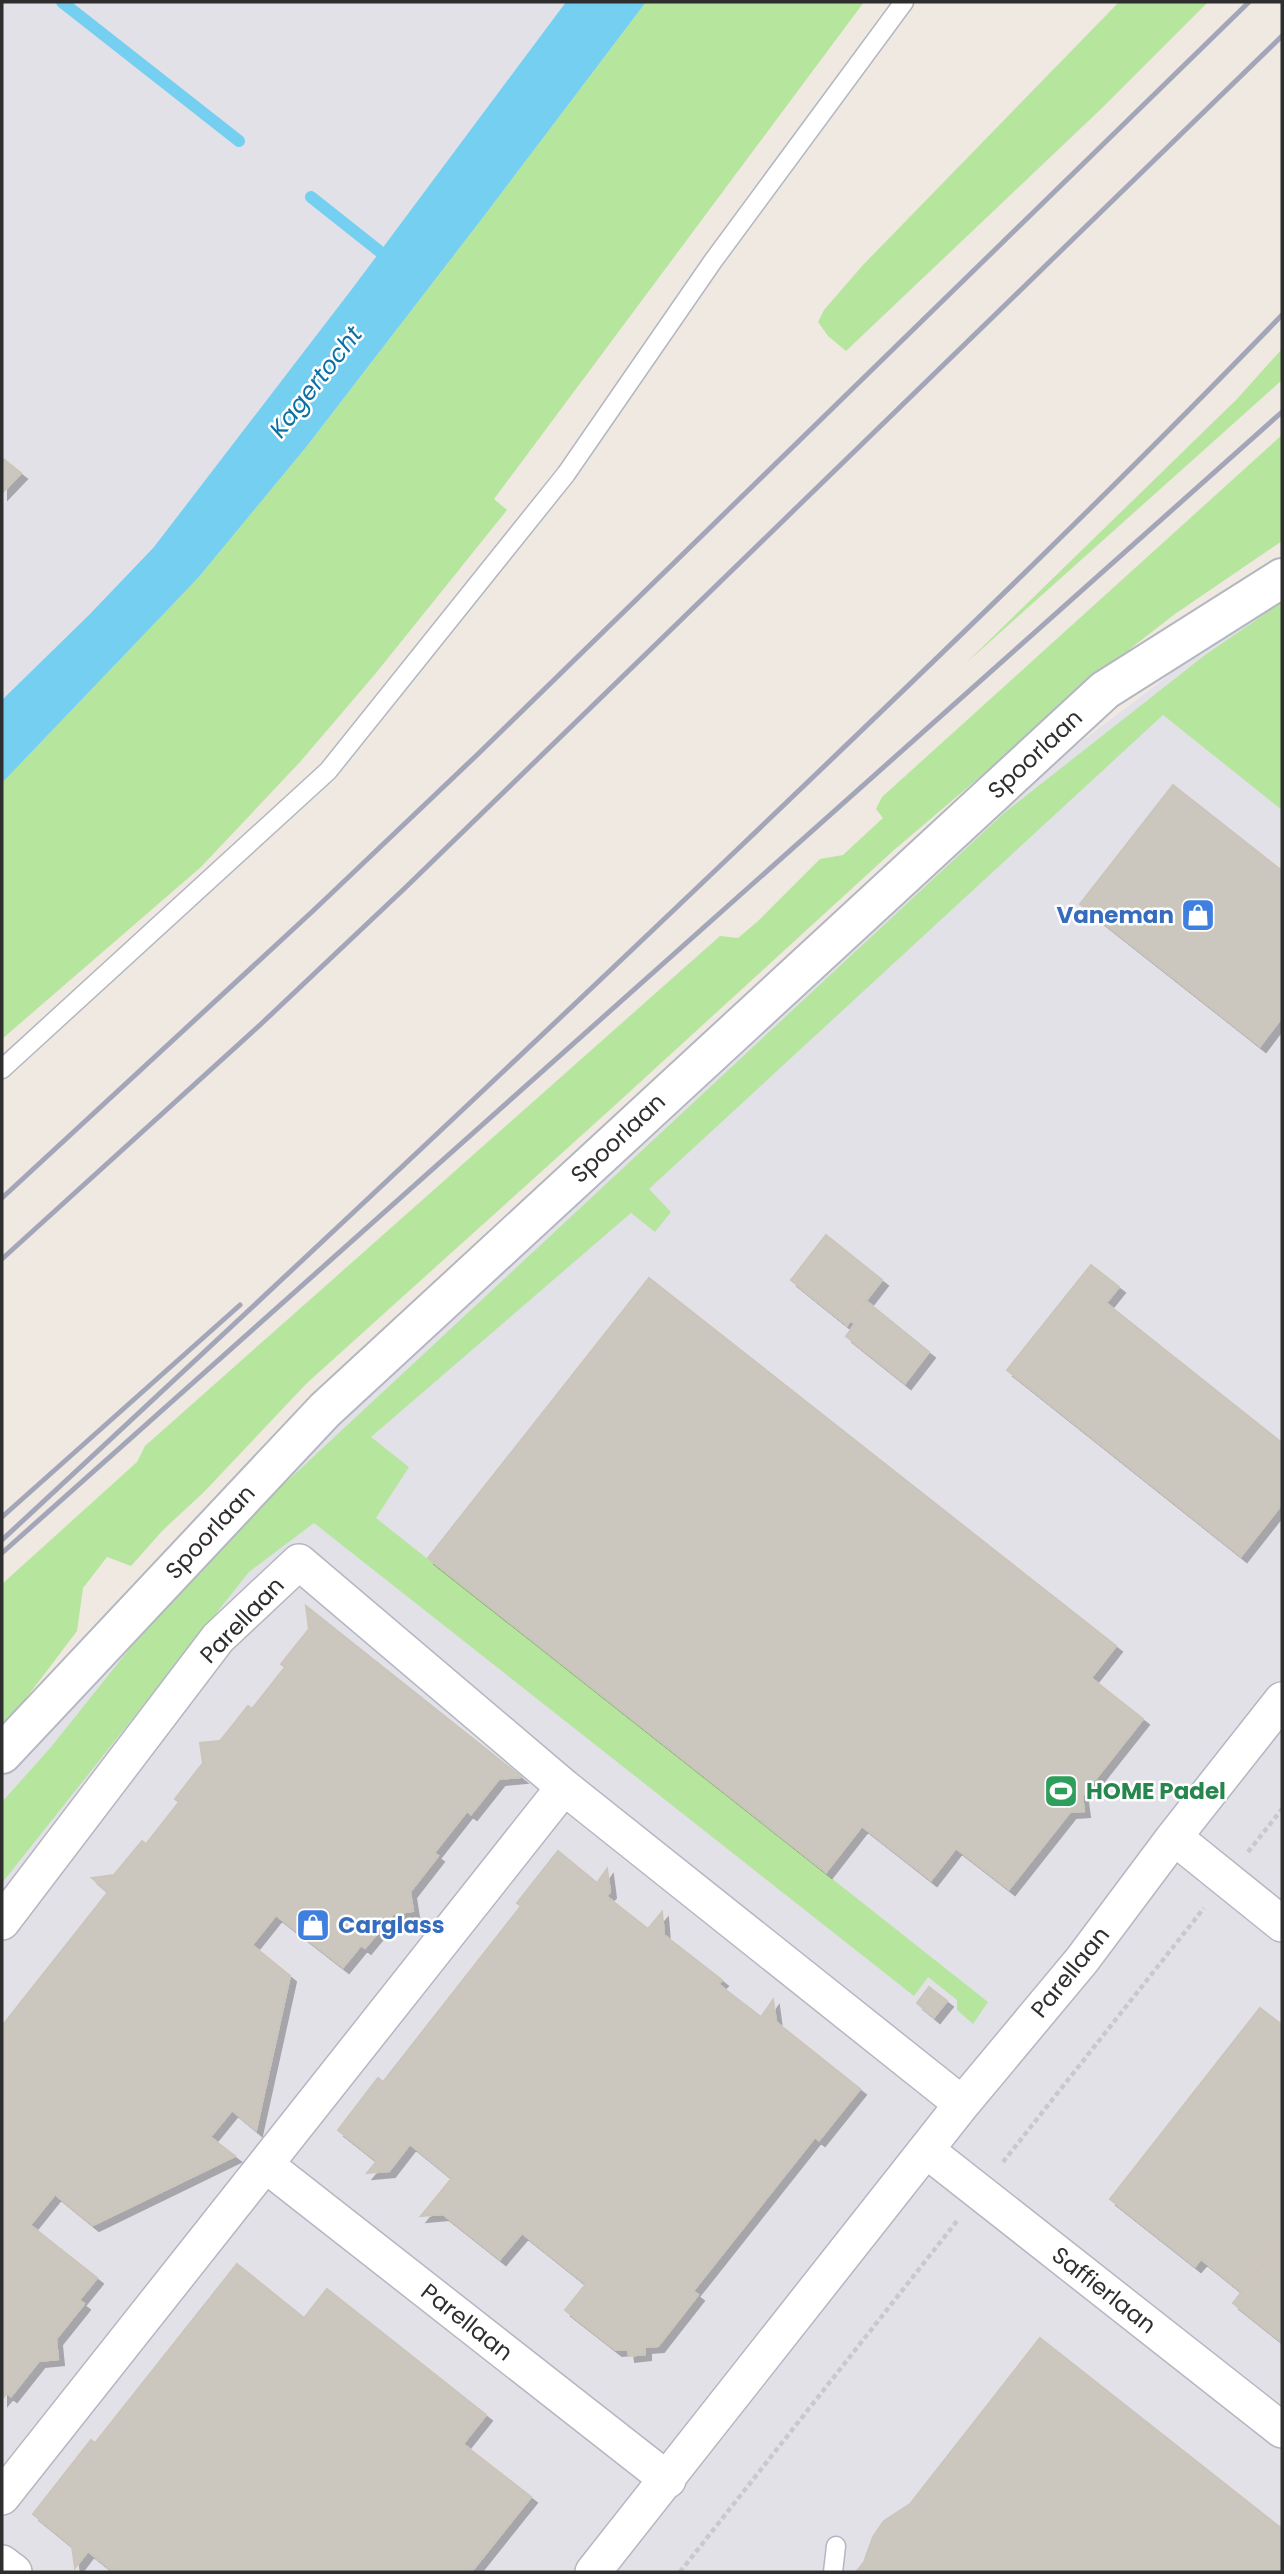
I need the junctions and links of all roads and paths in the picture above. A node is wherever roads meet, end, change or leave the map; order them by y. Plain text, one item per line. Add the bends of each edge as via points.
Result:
1 (904, 2) edge
2 (1282, 578) edge
3 (2, 1069) edge
4 (1282, 1700) edge
5 (2, 1754) edge
6 (564, 1787) junction
7 (1174, 1837) junction
8 (2, 1922) edge
9 (1282, 1924) edge
10 (962, 2105) junction
11 (926, 2150) junction
12 (266, 2165) junction
13 (1282, 2430) edge
14 (668, 2480) junction
15 (2, 2497) edge
16 (836, 2546) dead end
17 (2, 2563) edge
18 (13, 2572) edge
19 (593, 2572) edge
20 (833, 2572) edge

1 - 3 lane via 713,261 566,474 328,771
2 - 5 main road, Spoorlaan via 1105,690 325,1410
4 - 7 street, Parellaan
6 - 8 street, Parellaan via 299,1562 218,1638
6 - 10 street, Parellaan
6 - 12 street
7 - 9 street
7 - 10 street, Parellaan via 1082,1960
10 - 11 street, Parellaan
11 - 13 street, Saffierlaan
11 - 14 street, Parellaan
12 - 14 street, Parellaan
12 - 15 street
14 - 19 street, Parellaan
16 - 20 lane
17 - 18 street

